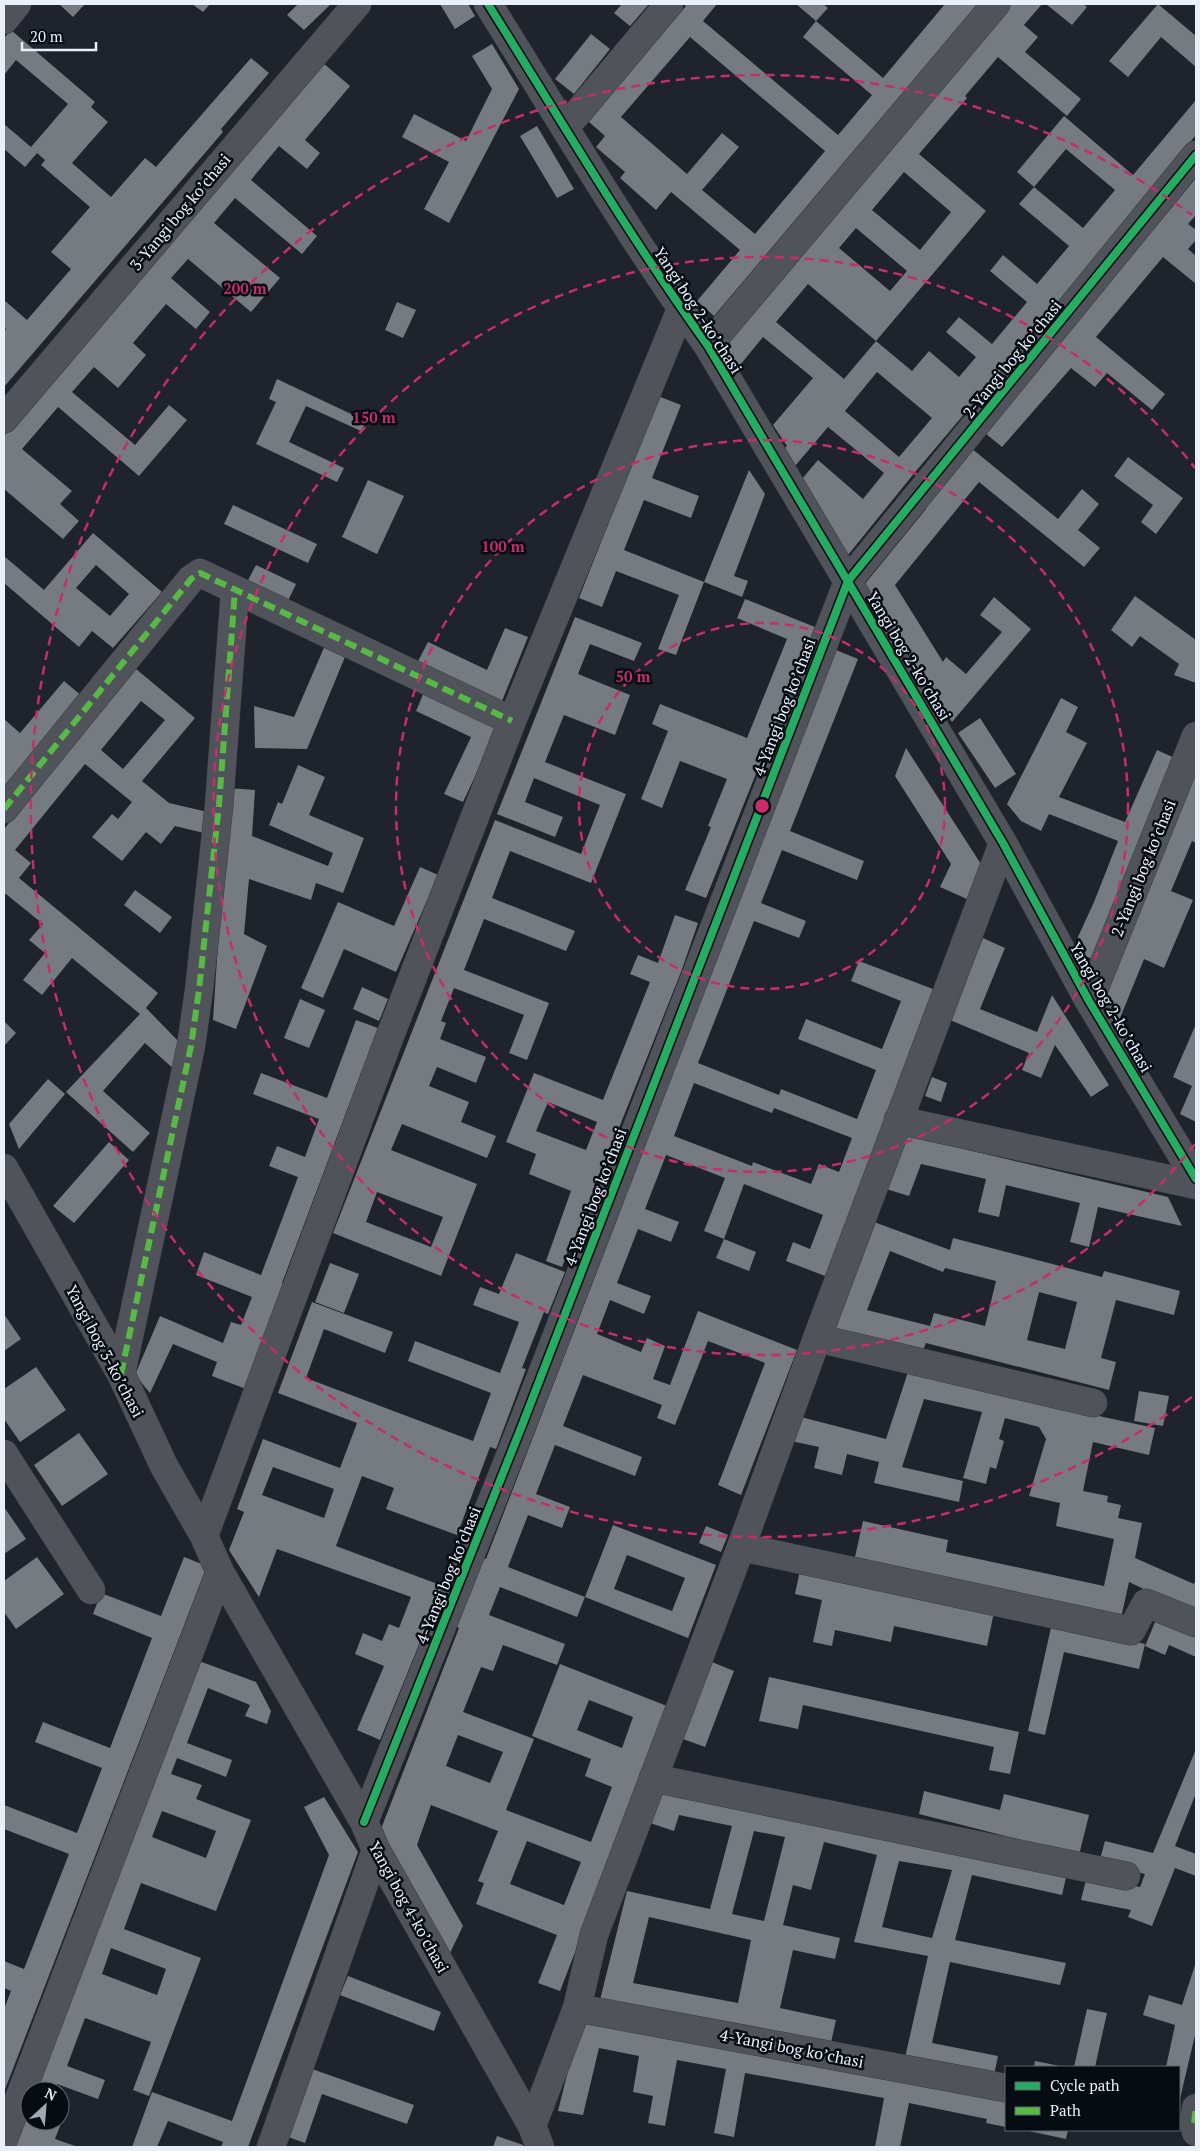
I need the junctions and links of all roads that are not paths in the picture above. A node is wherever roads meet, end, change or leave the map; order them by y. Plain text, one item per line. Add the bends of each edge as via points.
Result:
1 (17, 4) edge
2 (357, 4) edge
3 (488, 4) edge
4 (669, 4) edge
5 (996, 4) edge
6 (4, 20) edge
7 (565, 128) junction
8 (1196, 155) edge
9 (681, 309) junction
10 (708, 346) junction
11 (4, 420) edge
12 (848, 581) junction
13 (235, 590) junction
14 (512, 721) junction
15 (1196, 736) edge
16 (4, 810) edge
17 (1003, 843) junction
18 (1089, 1001) junction
19 (898, 1120) junction
20 (4, 1168) edge
21 (1196, 1179) edge
22 (1196, 1185) edge
23 (817, 1338) junction
24 (121, 1374) junction
25 (1093, 1403) dead end
26 (4, 1454) edge
27 (204, 1536) junction
28 (741, 1548) junction
29 (220, 1572) junction
30 (90, 1590) dead end
31 (1196, 1623) edge
32 (653, 1778) junction
33 (364, 1822) junction
34 (376, 1850) junction
35 (1126, 1876) dead end
36 (577, 2008) junction
37 (1005, 2088) edge
38 (536, 2136) edge
39 (4, 2138) edge
40 (271, 2147) edge

1 - 6 street
2 - 11 street, 3-Yangi bog koʼchasi
3 - 7 street, Yangi bog 2-koʼchasi
4 - 7 street
5 - 10 street
7 - 9 street, Yangi bog 2-koʼchasi
8 - 12 street, 2-Yangi bog koʼchasi
9 - 10 street, Yangi bog 2-koʼchasi
9 - 14 street
10 - 12 street, Yangi bog 2-koʼchasi
12 - 17 street, Yangi bog 2-koʼchasi
12 - 33 street, 4-Yangi bog koʼchasi via 523,1423
13 - 14 street
13 - 16 street via 200,573 191,579
13 - 24 street via 219,805 198,999
14 - 27 street via 390,1036
15 - 18 street, 2-Yangi bog koʼchasi
17 - 18 street, Yangi bog 2-koʼchasi
17 - 19 street
18 - 21 street, Yangi bog 2-koʼchasi
19 - 22 street
19 - 23 street
20 - 24 street, Yangi bog 3-koʼchasi
23 - 25 street
23 - 28 street
24 - 27 street, Yangi bog 3-koʼchasi via 164,1466
26 - 30 street
27 - 29 street, Yangi bog 4-koʼchasi
28 - 31 street via 1131,1631 1146,1603
28 - 32 street
29 - 33 street, Yangi bog 4-koʼchasi
29 - 39 street
32 - 35 street
32 - 36 street via 594,1935
33 - 34 street, Yangi bog 4-koʼchasi
34 - 38 street, Yangi bog 4-koʼchasi
34 - 40 street
36 - 37 street, 4-Yangi bog koʼchasi
36 - 38 street

